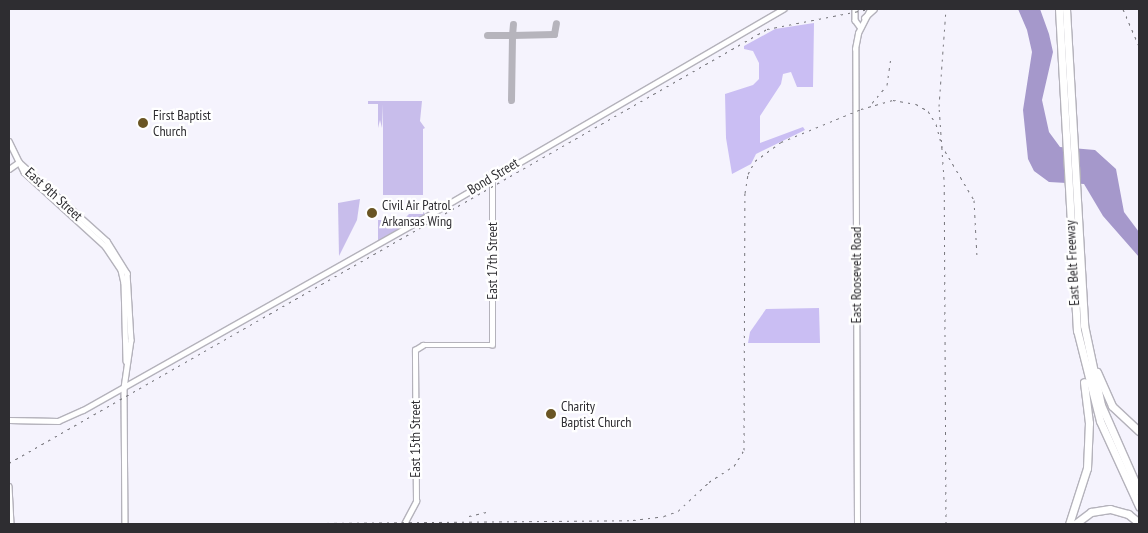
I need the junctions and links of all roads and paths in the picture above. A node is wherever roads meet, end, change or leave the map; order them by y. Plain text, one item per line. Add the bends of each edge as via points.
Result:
1 (783, 9) edge
2 (855, 9) edge
3 (870, 9) edge
4 (874, 9) edge
5 (1059, 9) edge
6 (1066, 9) edge
7 (864, 18) junction
8 (860, 27) junction
9 (9, 141) edge
10 (19, 162) junction
11 (9, 169) edge
12 (492, 177) junction
13 (1088, 349) junction
14 (415, 350) joint
15 (1081, 357) junction
16 (140, 379) junction
17 (124, 388) junction
18 (110, 395) junction
19 (124, 412) junction
20 (9, 420) edge
21 (1139, 431) edge
22 (9, 486) edge
23 (1139, 491) edge
24 (1139, 506) edge
25 (1139, 523) edge
26 (10, 524) edge
27 (125, 524) edge
28 (404, 524) edge
29 (857, 524) edge
30 (1069, 524) edge
31 (1075, 524) edge

1 - 12 street, Bond Street
2 - 8 street, East Roosevelt Road via 855,20
3 - 7 street, East Roosevelt Road
4 - 7 street, East Roosevelt Road
5 - 15 highway, East Belt Freeway via 1072,272
6 - 13 highway, East Belt Freeway via 1080,285
7 - 8 street, East Roosevelt Road
8 - 29 street, East Roosevelt Road via 855,50
9 - 10 street
10 - 11 street
10 - 17 street, East 9th Street via 107,241 122,262 130,282 131,340
12 - 14 street, East 17th Street via 492,345 423,345
12 - 16 street, Bond Street
13 - 21 highway via 1112,406
13 - 23 highway, East Belt Freeway via 1108,422
14 - 28 street, East 15th Street via 416,501
15 - 24 highway, East Belt Freeway via 1104,433
15 - 30 highway via 1089,450 1084,485
16 - 17 street, Bond Street
16 - 19 street via 128,391
17 - 18 street, Bond Street
17 - 19 street, East 9th Street
18 - 19 street via 121,397
18 - 20 street via 63,420
19 - 27 street, East 9th Street
22 - 26 street
25 - 31 highway via 1128,514 1110,509 1091,512

